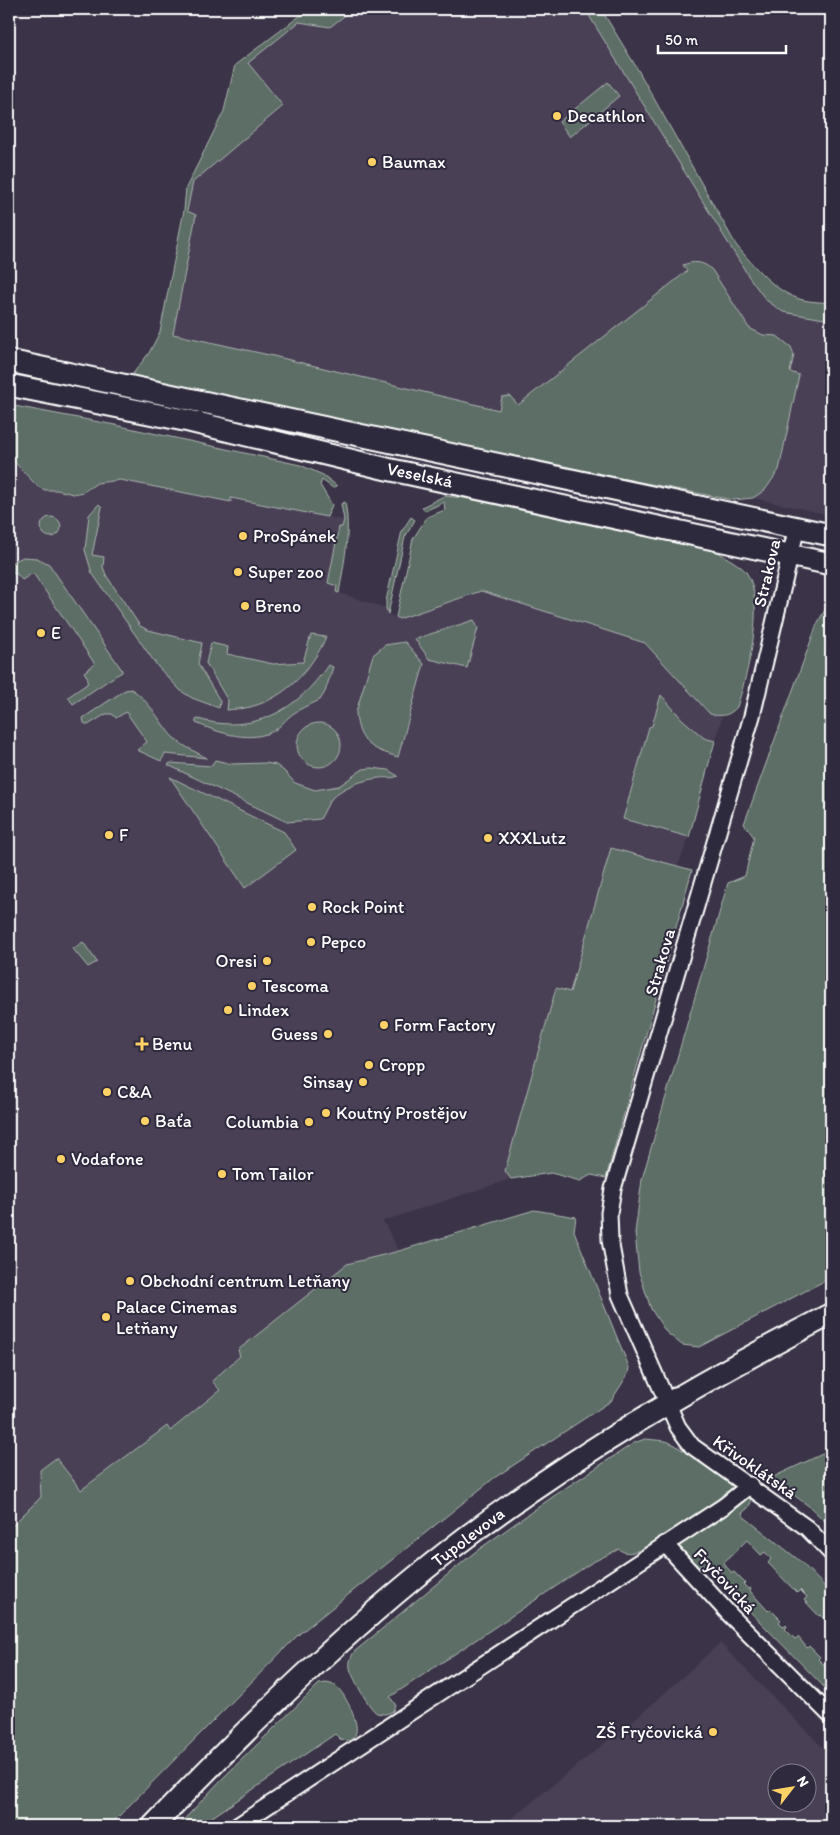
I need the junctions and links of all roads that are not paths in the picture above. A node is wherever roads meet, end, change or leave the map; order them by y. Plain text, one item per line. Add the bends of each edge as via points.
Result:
1 (9, 361) edge
2 (9, 385) edge
3 (393, 442) junction
4 (387, 468) junction
5 (797, 527) junction
6 (831, 535) edge
7 (790, 555) junction
8 (831, 564) edge
9 (831, 1314) edge
10 (666, 1404) junction
11 (750, 1485) junction
12 (666, 1544) junction
13 (831, 1553) edge
14 (831, 1716) edge
15 (153, 1826) edge
16 (237, 1826) edge

1 - 3 main road, Veselská
2 - 4 main road, Veselská via 189,420
3 - 4 street
3 - 5 main road, Veselská
4 - 7 main road, Veselská
5 - 6 main road, Veselská
5 - 7 street, Strakova
7 - 8 main road, Veselská
7 - 10 street, Strakova via 752,716 613,1189 609,1213 612,1256 620,1295
9 - 10 main road, Tupolevova
10 - 11 street, Křivoklátská via 692,1446
10 - 15 main road, Tupolevova via 510,1506 408,1583 328,1652
11 - 12 street, Fryčovická
11 - 13 street, Křivoklátská via 807,1528
12 - 14 street, Fryčovická via 731,1616
12 - 16 street

